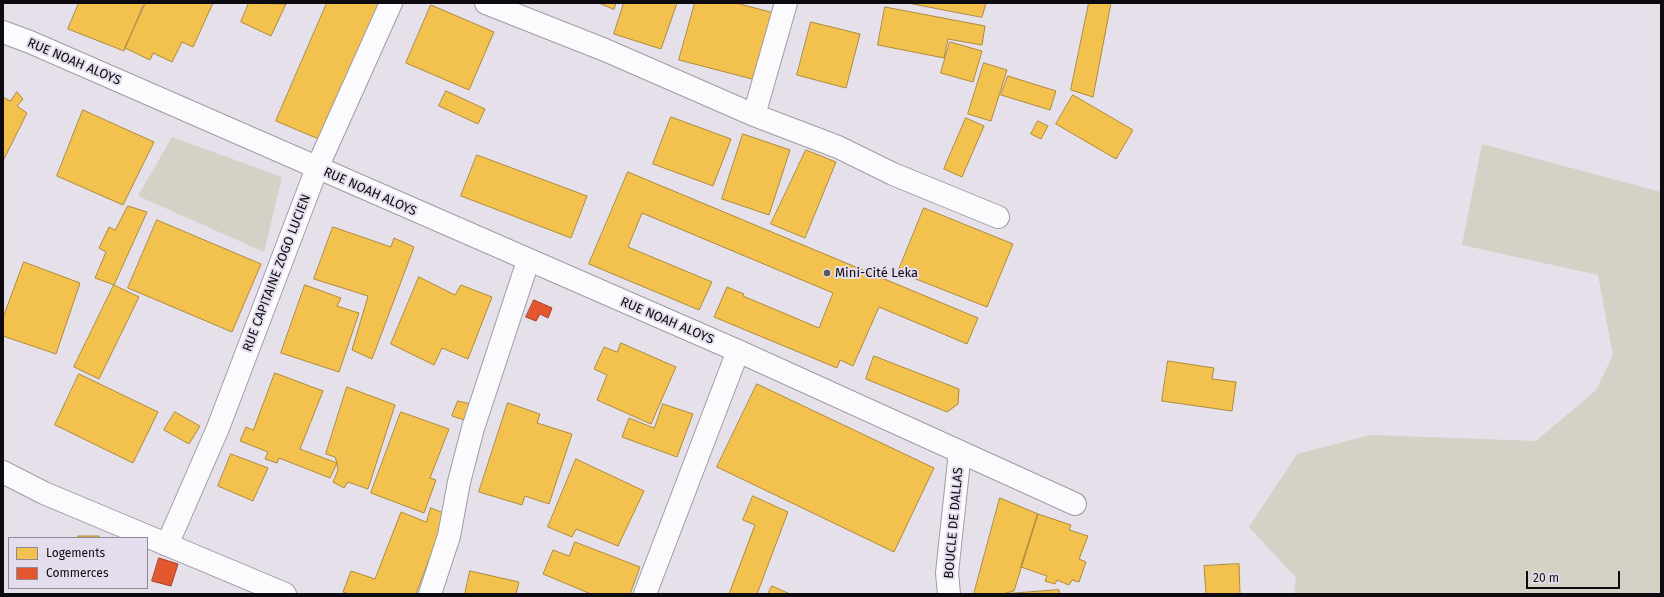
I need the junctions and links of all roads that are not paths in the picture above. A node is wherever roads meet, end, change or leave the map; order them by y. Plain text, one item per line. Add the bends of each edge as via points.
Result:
1 (391, 3) edge
2 (486, 3) edge
3 (786, 3) edge
4 (3, 32) edge
5 (754, 115) junction
6 (317, 168) junction
7 (998, 217) dead end
8 (528, 261) junction
9 (738, 351) junction
10 (960, 452) junction
11 (3, 472) edge
12 (1075, 504) dead end
13 (167, 545) junction
14 (285, 594) edge
15 (430, 594) edge
16 (645, 594) edge
17 (949, 594) edge

1 - 6 street, RUE CAPITAINE ZOGO LUCIEN
2 - 5 street via 605,50
3 - 5 street
4 - 6 street, RUE NOAH ALOYS
5 - 7 street via 838,147 893,174
6 - 8 street, RUE NOAH ALOYS
6 - 13 street, RUE CAPITAINE ZOGO LUCIEN via 218,428
8 - 9 street, RUE NOAH ALOYS
8 - 15 street via 473,428 449,536
9 - 10 street, RUE NOAH ALOYS
9 - 16 street
10 - 12 street, RUE NOAH ALOYS
10 - 17 street, BOUCLE DE DALLAS via 947,574
11 - 13 street via 44,493
13 - 14 street

